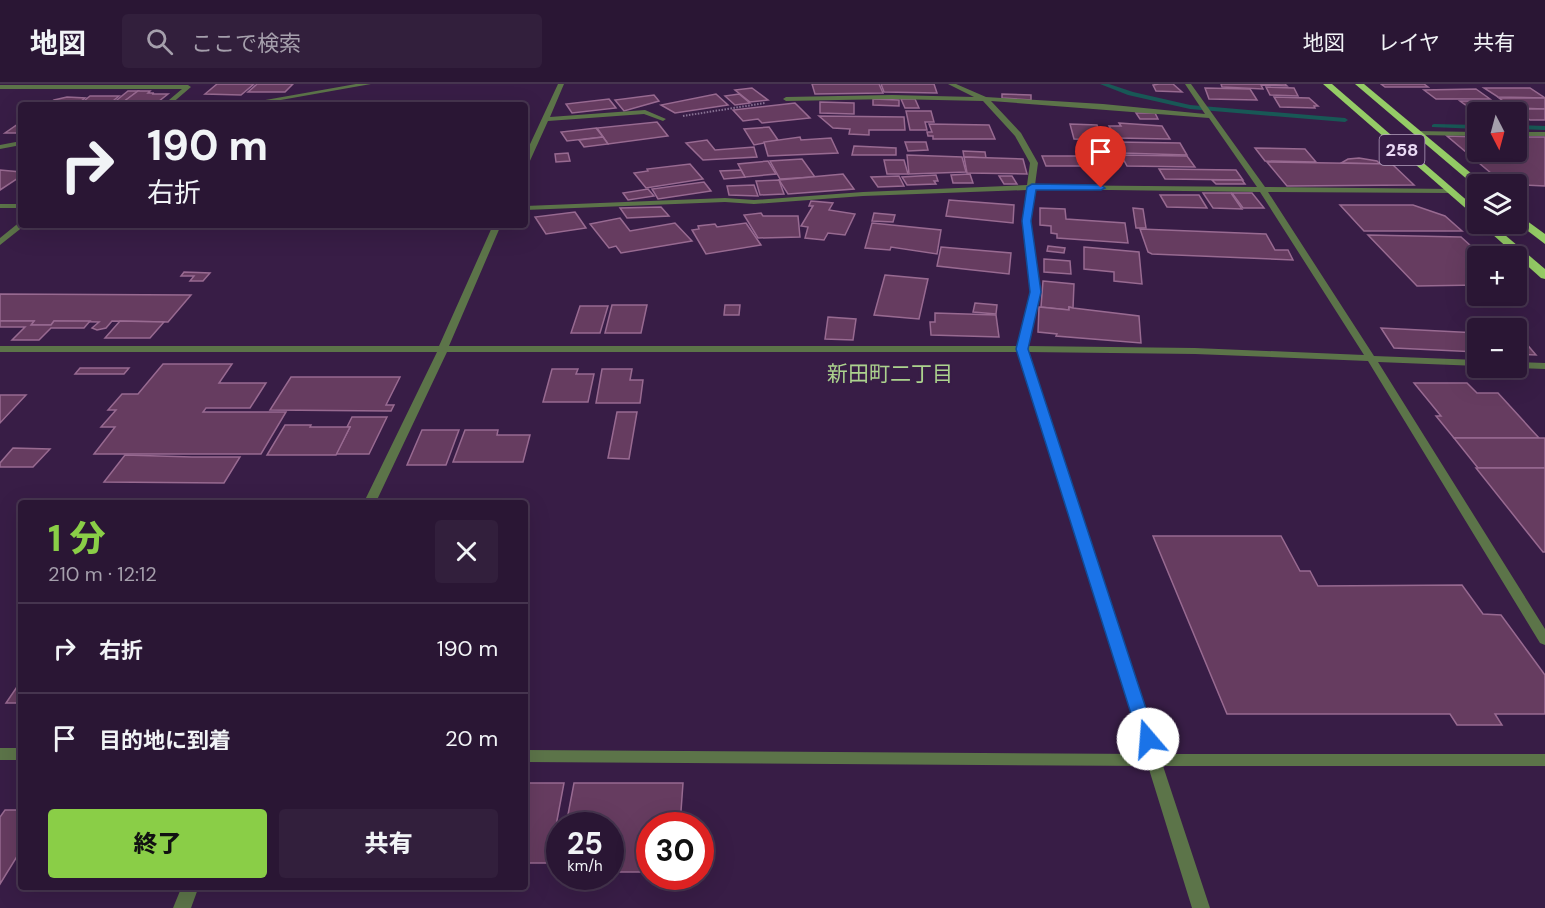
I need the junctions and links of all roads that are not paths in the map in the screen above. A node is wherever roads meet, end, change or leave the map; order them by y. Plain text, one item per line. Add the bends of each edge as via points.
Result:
1 (368, 84) edge
2 (561, 84) edge
3 (951, 84) edge
4 (1188, 84) edge
5 (1327, 84) edge
6 (1359, 84) edge
7 (190, 86) edge
8 (0, 87) edge
9 (786, 99) road end
10 (984, 99) junction
11 (170, 102) edge
12 (258, 102) edge
13 (1209, 116) junction
14 (545, 119) junction
15 (663, 119) road end
16 (1418, 133) junction
17 (1467, 134) edge
18 (1527, 134) edge
19 (1545, 134) edge
20 (18, 144) edge
21 (0, 147) edge
22 (528, 156) edge
23 (1467, 174) edge
24 (1032, 187) junction
25 (1263, 190) junction
26 (1450, 191) junction
27 (18, 206) edge
28 (1467, 206) edge
29 (0, 207) edge
30 (528, 208) edge
31 (1527, 225) edge
32 (18, 227) edge
33 (496, 228) edge
34 (1498, 234) edge
35 (1545, 240) edge
36 (0, 242) edge
37 (1545, 275) edge
38 (444, 347) junction
39 (0, 349) edge
40 (1022, 349) junction
41 (1371, 357) junction
42 (1467, 362) edge
43 (1527, 365) edge
44 (1545, 366) edge
45 (371, 500) edge
46 (1545, 640) edge
47 (0, 754) edge
48 (18, 754) edge
49 (528, 756) edge
50 (1155, 760) junction
51 (1545, 760) edge
52 (189, 890) edge
53 (182, 908) edge
54 (1201, 908) edge

1 - 12 street
2 - 14 street
3 - 10 street
4 - 13 street
5 - 26 highway, 258
6 - 16 highway, 258
7 - 8 street
7 - 11 street
9 - 10 street
10 - 13 street
10 - 24 street via 1018,135 1034,162
13 - 25 street
14 - 15 street via 645,112
14 - 22 street
16 - 17 street
16 - 23 highway, 258
18 - 19 street
20 - 21 street
24 - 25 street
24 - 30 street
24 - 40 street via 1027,221 1035,292
25 - 26 street
25 - 41 street
26 - 28 highway, 258
27 - 29 street
31 - 35 highway
32 - 36 street
33 - 38 street
34 - 37 highway
38 - 39 street
38 - 40 street
38 - 45 street
40 - 41 street
40 - 50 street
41 - 42 street
41 - 46 street
43 - 44 street
47 - 48 street
49 - 50 street
50 - 51 street
50 - 54 street
52 - 53 street

